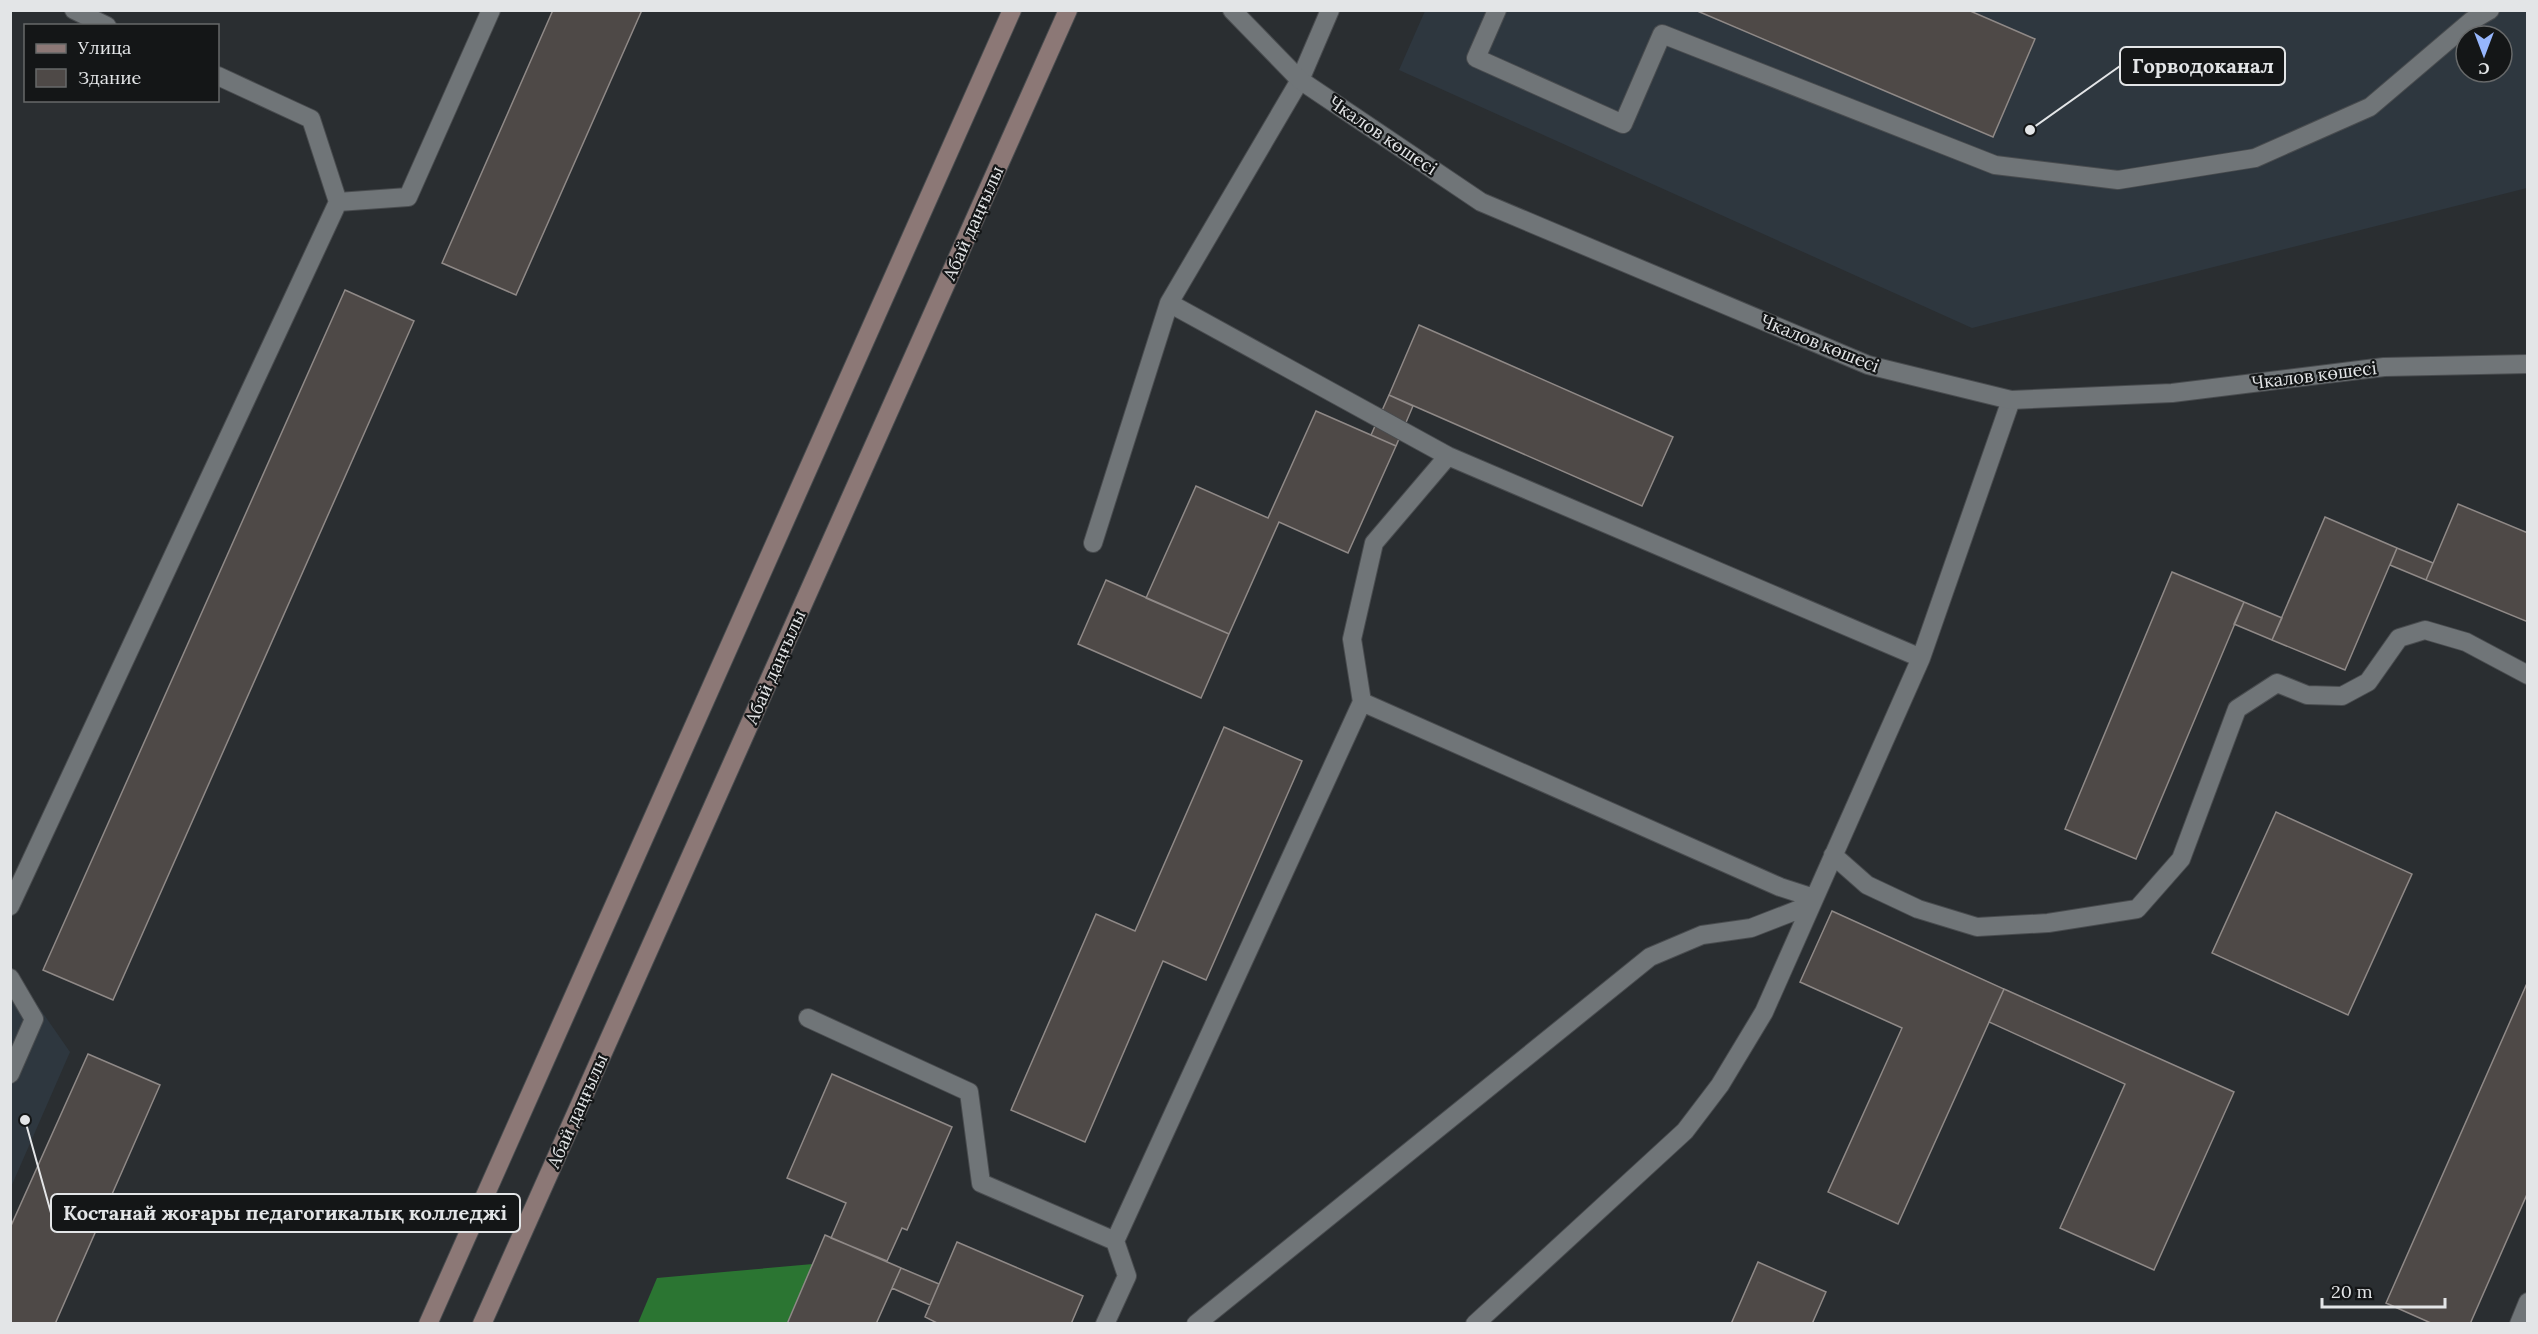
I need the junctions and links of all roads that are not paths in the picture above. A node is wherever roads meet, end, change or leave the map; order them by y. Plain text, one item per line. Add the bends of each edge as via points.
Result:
1 (75, 10) edge
2 (491, 10) edge
3 (1012, 10) edge
4 (1068, 10) edge
5 (1232, 10) edge
6 (1330, 10) edge
7 (1497, 10) edge
8 (2490, 10) edge
9 (103, 24) edge
10 (219, 76) edge
11 (1300, 80) junction
12 (338, 202) junction
13 (1169, 303) junction
14 (2528, 364) edge
15 (2011, 400) junction
16 (1448, 456) junction
17 (1093, 543) dead end
18 (1921, 658) junction
19 (2528, 675) edge
20 (1362, 702) junction
21 (1833, 855) junction
22 (1814, 898) junction
23 (10, 906) edge
24 (10, 978) edge
25 (808, 1018) dead end
26 (10, 1074) edge
27 (1115, 1241) junction
28 (2528, 1302) edge
29 (428, 1323) edge
30 (482, 1323) edge
31 (1105, 1323) edge
32 (1196, 1323) edge
33 (1475, 1323) edge
34 (2518, 1323) edge

1 - 9 street
2 - 12 street via 408,198
3 - 29 main road
4 - 30 main road, Абай даңғылы
5 - 11 street, Чкалов көшесі
6 - 11 street
7 - 8 street via 1476,58 1623,124 1662,34 1995,165 2118,180 2255,158 2370,107 2471,21
10 - 12 street via 311,119
11 - 13 street
11 - 15 street, Чкалов көшесі via 1481,202 1868,365
12 - 23 street
13 - 16 street
13 - 17 street
14 - 15 street, Чкалов көшесі via 2384,367 2172,393
15 - 18 street
16 - 18 street
16 - 20 street via 1374,543 1352,639
18 - 21 street
19 - 21 street via 2466,642 2425,630 2399,638 2368,682 2342,696 2307,695 2277,682 2237,709 2181,859 2137,909 2048,923 1977,927 1918,909 1867,885
20 - 22 street via 1780,887
20 - 27 street
21 - 22 street
22 - 32 street via 1793,912 1751,928 1702,935 1650,957
22 - 33 street via 1764,1012 1720,1085 1685,1131
24 - 26 street via 34,1019
25 - 27 street via 969,1092 981,1183
27 - 31 street via 1127,1276
28 - 34 street

